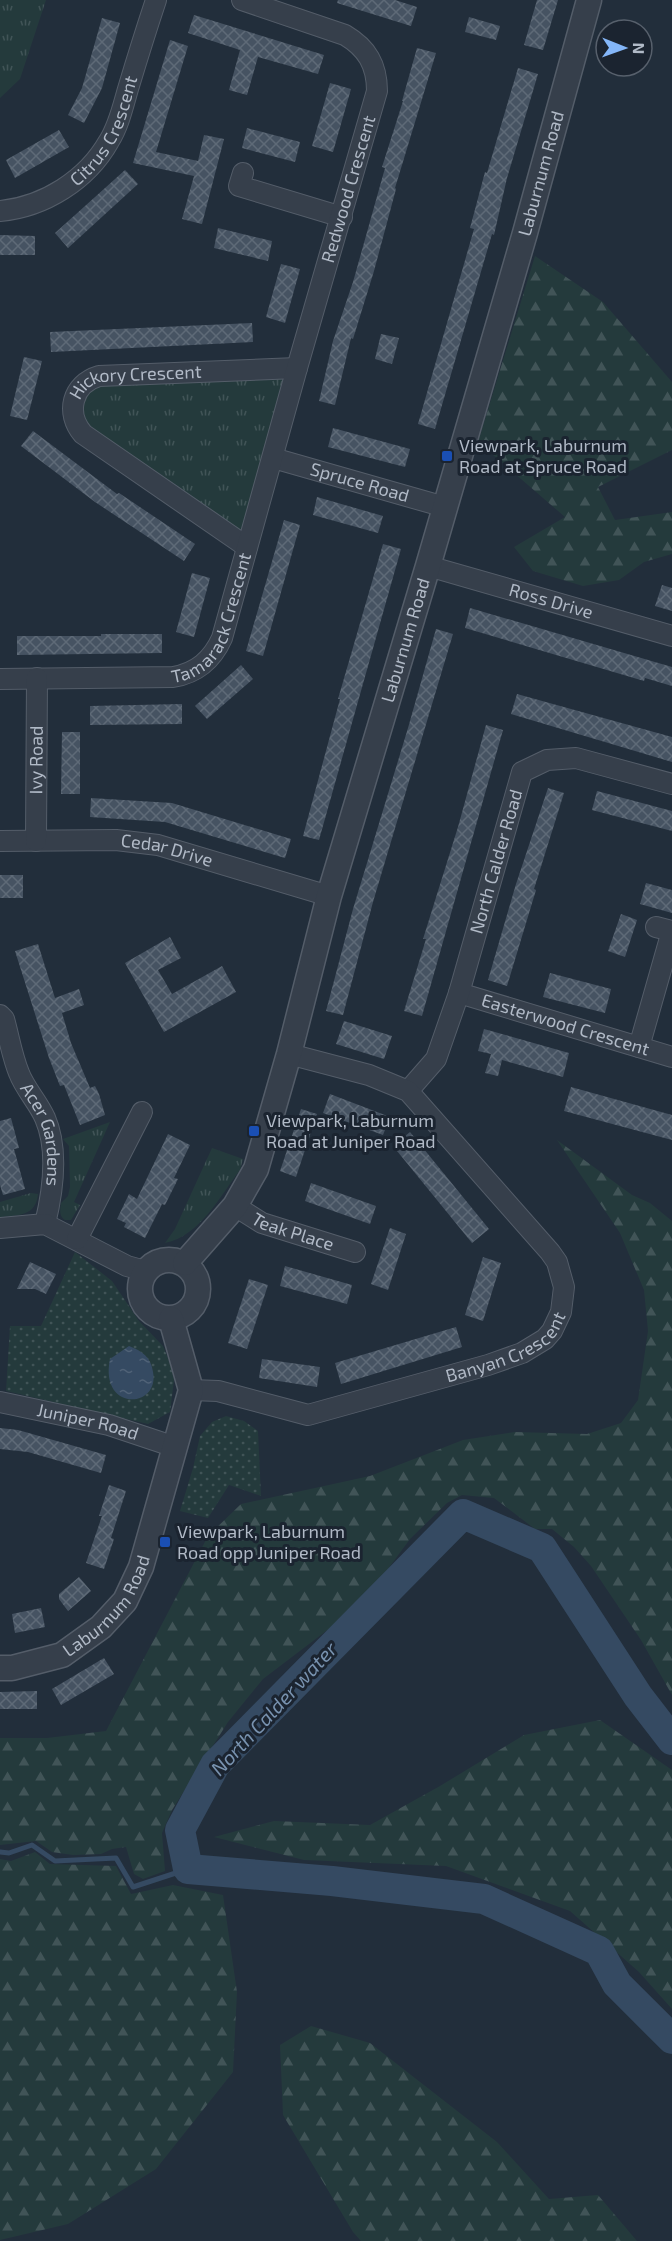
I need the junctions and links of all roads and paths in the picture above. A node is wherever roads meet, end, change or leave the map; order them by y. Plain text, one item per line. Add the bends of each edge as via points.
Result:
1 (156, 0) edge
2 (242, 0) edge
3 (589, 0) edge
4 (238, 187) dead end
5 (0, 210) edge
6 (342, 217) junction
7 (297, 368) junction
8 (273, 458) junction
9 (445, 507) junction
10 (248, 547) junction
11 (428, 566) junction
12 (672, 636) edge
13 (37, 678) junction
14 (0, 679) edge
15 (672, 784) edge
16 (0, 841) edge
17 (36, 841) junction
18 (329, 896) junction
19 (656, 927) dead end
20 (459, 993) junction
21 (0, 1015) edge
22 (639, 1047) junction
23 (289, 1054) junction
24 (672, 1057) edge
25 (408, 1091) junction
26 (142, 1112) dead end
27 (235, 1206) junction
28 (45, 1224) junction
29 (0, 1228) edge
30 (77, 1239) junction
31 (355, 1252) dead end
32 (185, 1263) junction
33 (145, 1271) junction
34 (171, 1319) junction
35 (191, 1390) junction
36 (0, 1402) edge
37 (175, 1448) junction
38 (0, 1668) edge

1 - 5 street, Citrus Crescent via 116,127 100,155 78,178 51,196 19,208
2 - 6 street, Redwood Crescent via 345,35 363,48 372,62 377,91
3 - 9 street, Laburnum Road
4 - 6 street
6 - 7 street, Redwood Crescent
7 - 8 street, Redwood Crescent
7 - 10 street, Hickory Crescent via 99,376 81,386 72,406 74,421 83,434
8 - 9 street, Spruce Road
8 - 10 street, Tamarack Crescent
9 - 11 street, Laburnum Road
10 - 13 street, Tamarack Crescent via 222,638 213,655 199,668 172,677
11 - 12 street, Ross Drive
11 - 18 street, Laburnum Road
13 - 14 street, Tamarack Crescent
13 - 17 street, Ivy Road
15 - 20 street, North Calder Road via 576,758 547,760 522,772
16 - 17 street, Cedar Drive
17 - 18 street, Cedar Drive via 116,840 158,845
18 - 23 street, Laburnum Road
19 - 22 street via 672,931
20 - 22 street, Easterwood Crescent
20 - 25 street, North Calder Road via 436,1059
21 - 28 street, Acer Gardens via 19,1074 50,1130 53,1173
22 - 24 street, Easterwood Crescent
23 - 25 street, Banyan Crescent via 369,1075
23 - 27 street, Laburnum Road via 256,1169
25 - 35 street, Banyan Crescent via 557,1262 564,1299 552,1331 529,1350 499,1361 308,1414 219,1391
26 - 30 street
27 - 31 street, Teak Place via 262,1223
27 - 32 street, Laburnum Road
28 - 29 street
28 - 30 street
30 - 33 street via 127,1266
32 - 33 street via 161,1261
32 - 34 street via 195,1272 199,1291 191,1308
33 - 34 street via 141,1299 155,1315
34 - 35 street
35 - 37 street, Laburnum Road
36 - 37 street, Juniper Road via 109,1425
37 - 38 street, Laburnum Road via 141,1567 125,1601 101,1626 62,1655

